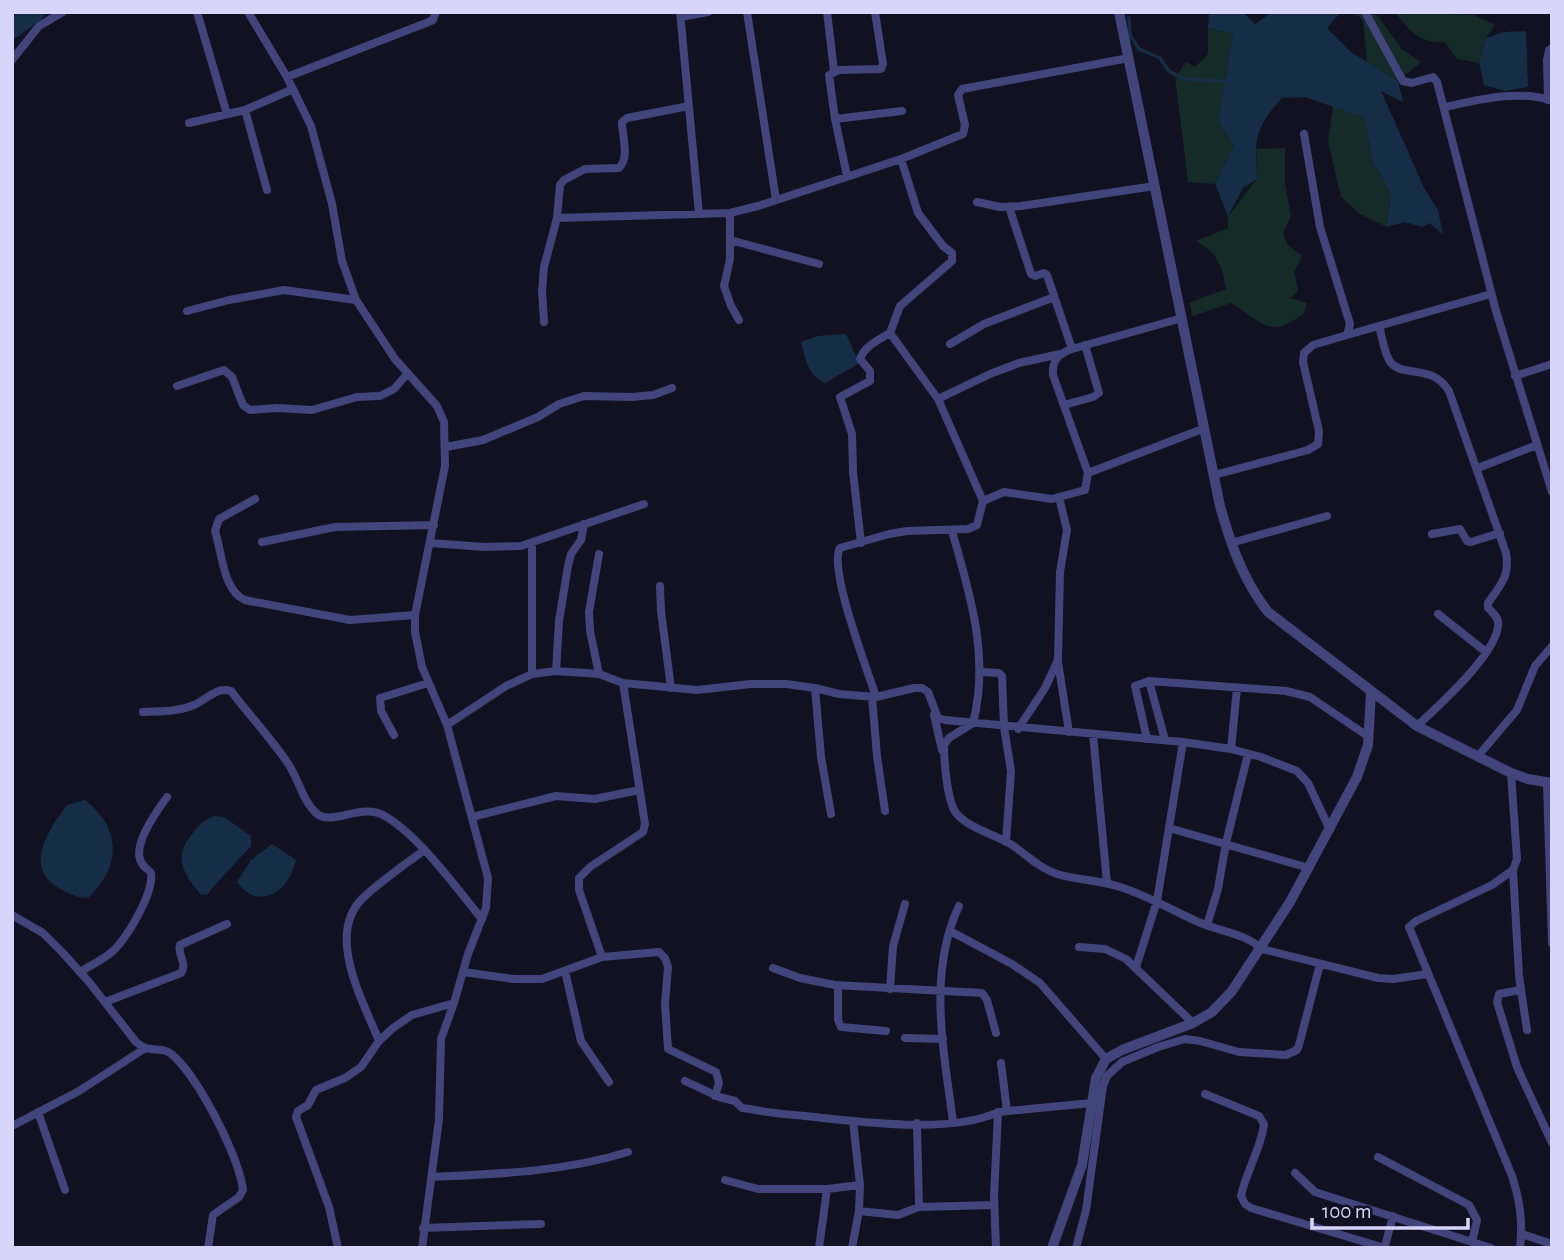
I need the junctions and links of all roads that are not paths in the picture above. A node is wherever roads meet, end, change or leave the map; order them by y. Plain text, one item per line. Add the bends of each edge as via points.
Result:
1 (63, 12) edge
2 (197, 12) edge
3 (248, 12) edge
4 (436, 12) edge
5 (708, 12) edge
6 (747, 12) edge
7 (827, 12) edge
8 (875, 12) edge
9 (1119, 12) edge
10 (1365, 12) edge
11 (680, 15) edge
12 (1552, 48) edge
13 (1129, 58) junction
14 (12, 60) edge
15 (834, 71) junction
16 (287, 77) junction
17 (293, 89) junction
18 (1550, 101) edge
19 (689, 106) junction
20 (1445, 107) junction
21 (245, 110) junction
22 (902, 111) dead end
23 (227, 114) junction
24 (835, 119) junction
25 (189, 123) dead end
26 (1304, 134) dead end
27 (901, 159) junction
28 (847, 176) junction
29 (1155, 186) junction
30 (267, 190) dead end
31 (776, 200) junction
32 (977, 202) dead end
33 (1009, 207) junction
34 (730, 213) junction
35 (699, 214) junction
36 (557, 218) junction
37 (730, 240) junction
38 (819, 264) dead end
39 (1491, 294) junction
40 (1054, 297) junction
41 (356, 300) junction
42 (187, 312) dead end
43 (1182, 318) junction
44 (739, 320) dead end
45 (544, 323) dead end
46 (1379, 326) junction
47 (890, 333) junction
48 (1348, 335) junction
49 (950, 344) dead end
50 (1085, 345) junction
51 (1072, 349) junction
52 (1060, 354) junction
53 (1552, 363) edge
54 (407, 374) junction
55 (1515, 376) junction
56 (177, 386) dead end
57 (673, 388) dead end
58 (938, 399) junction
59 (1064, 405) junction
60 (1205, 428) junction
61 (1537, 445) junction
62 (446, 446) junction
63 (1478, 468) junction
64 (1548, 468) edge
65 (1087, 473) junction
66 (1214, 475) junction
67 (1552, 492) edge
68 (1059, 497) junction
69 (255, 499) dead end
70 (983, 501) junction
71 (645, 503) dead end
72 (1327, 516) dead end
73 (584, 524) junction
74 (434, 525) junction
75 (952, 531) junction
76 (1500, 533) junction
77 (1432, 534) dead end
78 (262, 542) dead end
79 (1231, 542) junction
80 (430, 543) junction
81 (862, 543) junction
82 (532, 544) junction
83 (599, 554) dead end
84 (660, 586) dead end
85 (1438, 614) dead end
86 (415, 615) junction
87 (1551, 647) edge
88 (1486, 652) junction
89 (1058, 660) junction
90 (556, 671) junction
91 (981, 672) junction
92 (531, 674) junction
93 (599, 674) junction
94 (1149, 681) junction
95 (428, 683) junction
96 (624, 683) junction
97 (671, 688) junction
98 (815, 688) junction
99 (1237, 688) junction
100 (1371, 693) junction
101 (874, 697) junction
102 (142, 712) dead end
103 (933, 712) junction
104 (973, 723) junction
105 (447, 725) junction
106 (1418, 726) junction
107 (1004, 727) junction
108 (1018, 729) junction
109 (1069, 732) junction
110 (1093, 734) junction
111 (394, 735) dead end
112 (1369, 737) junction
113 (1147, 739) junction
114 (1165, 740) junction
115 (1183, 742) junction
116 (1231, 749) junction
117 (1248, 754) junction
118 (944, 755) junction
119 (1478, 756) junction
120 (1511, 773) junction
121 (1549, 783) edge
122 (639, 790) junction
123 (167, 797) dead end
124 (885, 811) dead end
125 (831, 814) dead end
126 (472, 817) junction
127 (1169, 828) junction
128 (1329, 830) junction
129 (1006, 842) junction
130 (1226, 843) junction
131 (423, 850) junction
132 (1309, 868) junction
133 (1513, 870) junction
134 (1107, 883) junction
135 (1157, 901) junction
136 (905, 904) dead end
137 (959, 906) dead end
138 (12, 915) edge
139 (482, 919) junction
140 (227, 924) dead end
141 (1207, 925) junction
142 (950, 931) junction
143 (1552, 943) edge
144 (1079, 947) dead end
145 (1262, 949) junction
146 (602, 957) junction
147 (1320, 964) junction
148 (1136, 967) junction
149 (773, 968) dead end
150 (565, 971) junction
151 (80, 972) junction
152 (463, 972) junction
153 (1428, 974) junction
154 (838, 985) junction
155 (890, 989) junction
156 (1520, 990) junction
157 (939, 992) junction
158 (105, 1002) junction
159 (454, 1003) junction
160 (1193, 1023) junction
161 (1527, 1030) dead end
162 (886, 1031) dead end
163 (996, 1033) dead end
164 (905, 1038) dead end
165 (943, 1039) junction
166 (379, 1041) junction
167 (144, 1049) junction
168 (1106, 1059) junction
169 (1001, 1063) dead end
170 (685, 1081) dead end
171 (609, 1082) dead end
172 (1205, 1094) dead end
173 (715, 1096) junction
174 (1092, 1103) junction
175 (38, 1112) junction
176 (1002, 1112) junction
177 (853, 1121) junction
178 (953, 1122) junction
179 (917, 1123) junction
180 (12, 1126) edge
181 (1552, 1143) edge
182 (628, 1152) dead end
183 (1378, 1157) dead end
184 (1295, 1173) dead end
185 (431, 1177) junction
186 (725, 1180) dead end
187 (860, 1185) junction
188 (827, 1188) junction
189 (65, 1190) dead end
190 (995, 1206) junction
191 (919, 1207) junction
192 (859, 1211) junction
193 (1393, 1216) junction
194 (541, 1224) dead end
195 (423, 1228) junction
196 (1522, 1234) junction
197 (1472, 1242) junction
198 (1552, 1244) edge
199 (1385, 1247) edge
200 (208, 1248) edge
201 (338, 1248) edge
202 (422, 1248) edge
203 (819, 1248) edge
204 (852, 1248) edge
205 (996, 1248) edge
206 (1052, 1248) edge
207 (1076, 1248) edge
208 (1491, 1248) edge
209 (1521, 1248) edge

1 - 14 street via 39,26
2 - 23 street
3 - 16 street
4 - 16 street via 433,20
5 - 11 street
6 - 31 street
7 - 15 street
8 - 15 street via 881,69
9 - 13 street
10 - 20 street via 1403,81 1433,77
11 - 19 street
12 - 18 street via 1547,60
13 - 27 street via 962,89 958,95 965,125 962,134
13 - 29 street
15 - 24 street via 830,82
16 - 17 street
17 - 21 street
17 - 41 street via 320,155 342,261
18 - 20 street via 1507,97
19 - 35 street
19 - 36 street via 622,122 623,164 585,169 564,180
20 - 39 street
21 - 23 street
21 - 30 street
22 - 24 street
23 - 25 street
24 - 28 street
26 - 48 street via 1321,227 1350,324
27 - 28 street
27 - 47 street via 918,213 952,254 952,261 900,306
28 - 31 street
29 - 33 street
29 - 43 street
31 - 34 street
32 - 33 street
33 - 40 street via 1031,274 1047,275
34 - 35 street
34 - 37 street
35 - 36 street
36 - 45 street via 544,267
37 - 38 street
37 - 44 street via 724,286
39 - 46 street
39 - 55 street
40 - 49 street via 984,324
40 - 51 street
41 - 42 street via 284,290
41 - 54 street
43 - 50 street
43 - 60 street
46 - 48 street
46 - 63 street via 1391,362 1426,372 1449,391
47 - 58 street
47 - 81 street via 861,355 870,381 840,397 852,434
48 - 66 street via 1313,345 1304,353 1318,444
50 - 51 street
50 - 59 street via 1099,393
51 - 52 street
52 - 58 street via 1019,363
52 - 59 street via 1052,365
53 - 55 street
54 - 56 street via 380,396 357,397 312,410 250,410 224,370
54 - 62 street via 441,413
55 - 61 street
57 - 62 street via 632,397 584,396 483,440
58 - 70 street
59 - 65 street
60 - 65 street
60 - 66 street
61 - 63 street
61 - 64 street
62 - 74 street
63 - 76 street
64 - 67 street
65 - 68 street via 1085,490
66 - 79 street
68 - 70 street via 1004,492
68 - 89 street via 1067,530 1060,572
69 - 86 street via 216,525 236,596 350,620
70 - 75 street via 977,525
71 - 73 street
72 - 79 street
73 - 82 street
73 - 90 street via 568,566
74 - 78 street via 335,527
74 - 80 street
75 - 81 street via 907,531
75 - 91 street via 977,630
76 - 77 street via 1471,542 1460,529
76 - 88 street via 1508,569 1488,603 1498,623
79 - 100 street via 1254,594 1268,612
80 - 82 street via 506,548
80 - 86 street
81 - 101 street via 840,548 837,566
82 - 92 street
83 - 93 street via 589,612
84 - 97 street
85 - 88 street
86 - 95 street via 418,650
87 - 119 street via 1535,666 1517,710
88 - 106 street
89 - 108 street
89 - 109 street
90 - 92 street
90 - 93 street
91 - 104 street
91 - 107 street via 1002,676
92 - 105 street
93 - 96 street
94 - 99 street
94 - 113 street via 1135,686
94 - 114 street
95 - 105 street
95 - 111 street via 380,698
96 - 97 street
96 - 122 street
97 - 98 street via 751,684
98 - 101 street
98 - 125 street
99 - 112 street via 1310,697
99 - 116 street
100 - 106 street
100 - 112 street
101 - 103 street via 922,688 928,692
101 - 124 street
102 - 131 street via 183,708 219,691 230,691 288,762 317,814 326,818 370,810
103 - 104 street via 937,718
103 - 118 street
104 - 107 street
104 - 118 street via 943,744
105 - 126 street
106 - 119 street
107 - 108 street
107 - 129 street via 1011,771
108 - 109 street
109 - 110 street
110 - 113 street
110 - 134 street
112 - 128 street via 1364,761
113 - 114 street
114 - 115 street
115 - 116 street
115 - 127 street
116 - 117 street
117 - 128 street via 1297,771 1308,783
117 - 130 street
118 - 129 street via 956,812
119 - 120 street
120 - 121 street
120 - 133 street via 1517,859
121 - 143 street
122 - 126 street via 604,799 556,796
122 - 146 street via 643,832 590,867 577,883
123 - 151 street via 143,834 140,859 152,879 139,914 118,947
126 - 139 street via 488,877
127 - 130 street
127 - 135 street
128 - 132 street
129 - 134 street via 1056,873
130 - 132 street
130 - 141 street
131 - 139 street
131 - 166 street via 361,900 349,919 346,945
132 - 145 street
133 - 153 street via 1493,885 1409,927
133 - 156 street
134 - 135 street
135 - 141 street
135 - 148 street
136 - 155 street via 893,946
137 - 142 street
138 - 151 street via 44,933
139 - 152 street
140 - 158 street via 180,945 181,972
141 - 145 street via 1242,936
142 - 157 street
142 - 168 street via 1040,983
144 - 148 street via 1105,949
145 - 147 street
145 - 160 street via 1233,992
146 - 150 street
146 - 173 street via 659,952 665,958 668,1049 716,1072
147 - 153 street via 1378,978
147 - 207 street via 1300,1045 1292,1054 1239,1052 1185,1039 1158,1046 1113,1069 1103,1086 1088,1201
148 - 160 street
149 - 154 street
150 - 152 street via 542,979
150 - 171 street via 581,1041
151 - 158 street
152 - 159 street
153 - 196 street via 1512,1177
154 - 155 street
154 - 162 street via 841,1027
155 - 157 street
156 - 161 street
156 - 181 street via 1499,994 1497,1002 1520,1075
157 - 163 street via 982,993
157 - 165 street
158 - 167 street
159 - 166 street via 412,1015
159 - 185 street via 441,1039 439,1118
160 - 168 street
164 - 165 street
165 - 178 street
166 - 201 street via 361,1067 316,1090 296,1117 329,1207
167 - 175 street
167 - 200 street via 166,1050 177,1059 231,1148 243,1190 212,1215
168 - 174 street via 1096,1078
169 - 176 street
170 - 173 street
172 - 199 street via 1259,1116 1264,1124 1243,1185 1245,1204
173 - 177 street via 743,1108
174 - 176 street
174 - 206 street via 1082,1165
175 - 180 street
175 - 189 street
176 - 178 street
176 - 190 street
177 - 179 street
177 - 187 street
178 - 179 street
179 - 191 street
182 - 185 street via 525,1173
183 - 197 street via 1469,1205 1477,1220
184 - 193 street via 1315,1192
185 - 195 street
186 - 188 street via 758,1189
187 - 188 street
187 - 192 street
188 - 203 street
190 - 191 street
190 - 205 street
191 - 192 street via 898,1215
192 - 204 street
193 - 197 street
193 - 199 street
194 - 195 street
195 - 202 street
196 - 198 street
196 - 209 street
197 - 208 street

